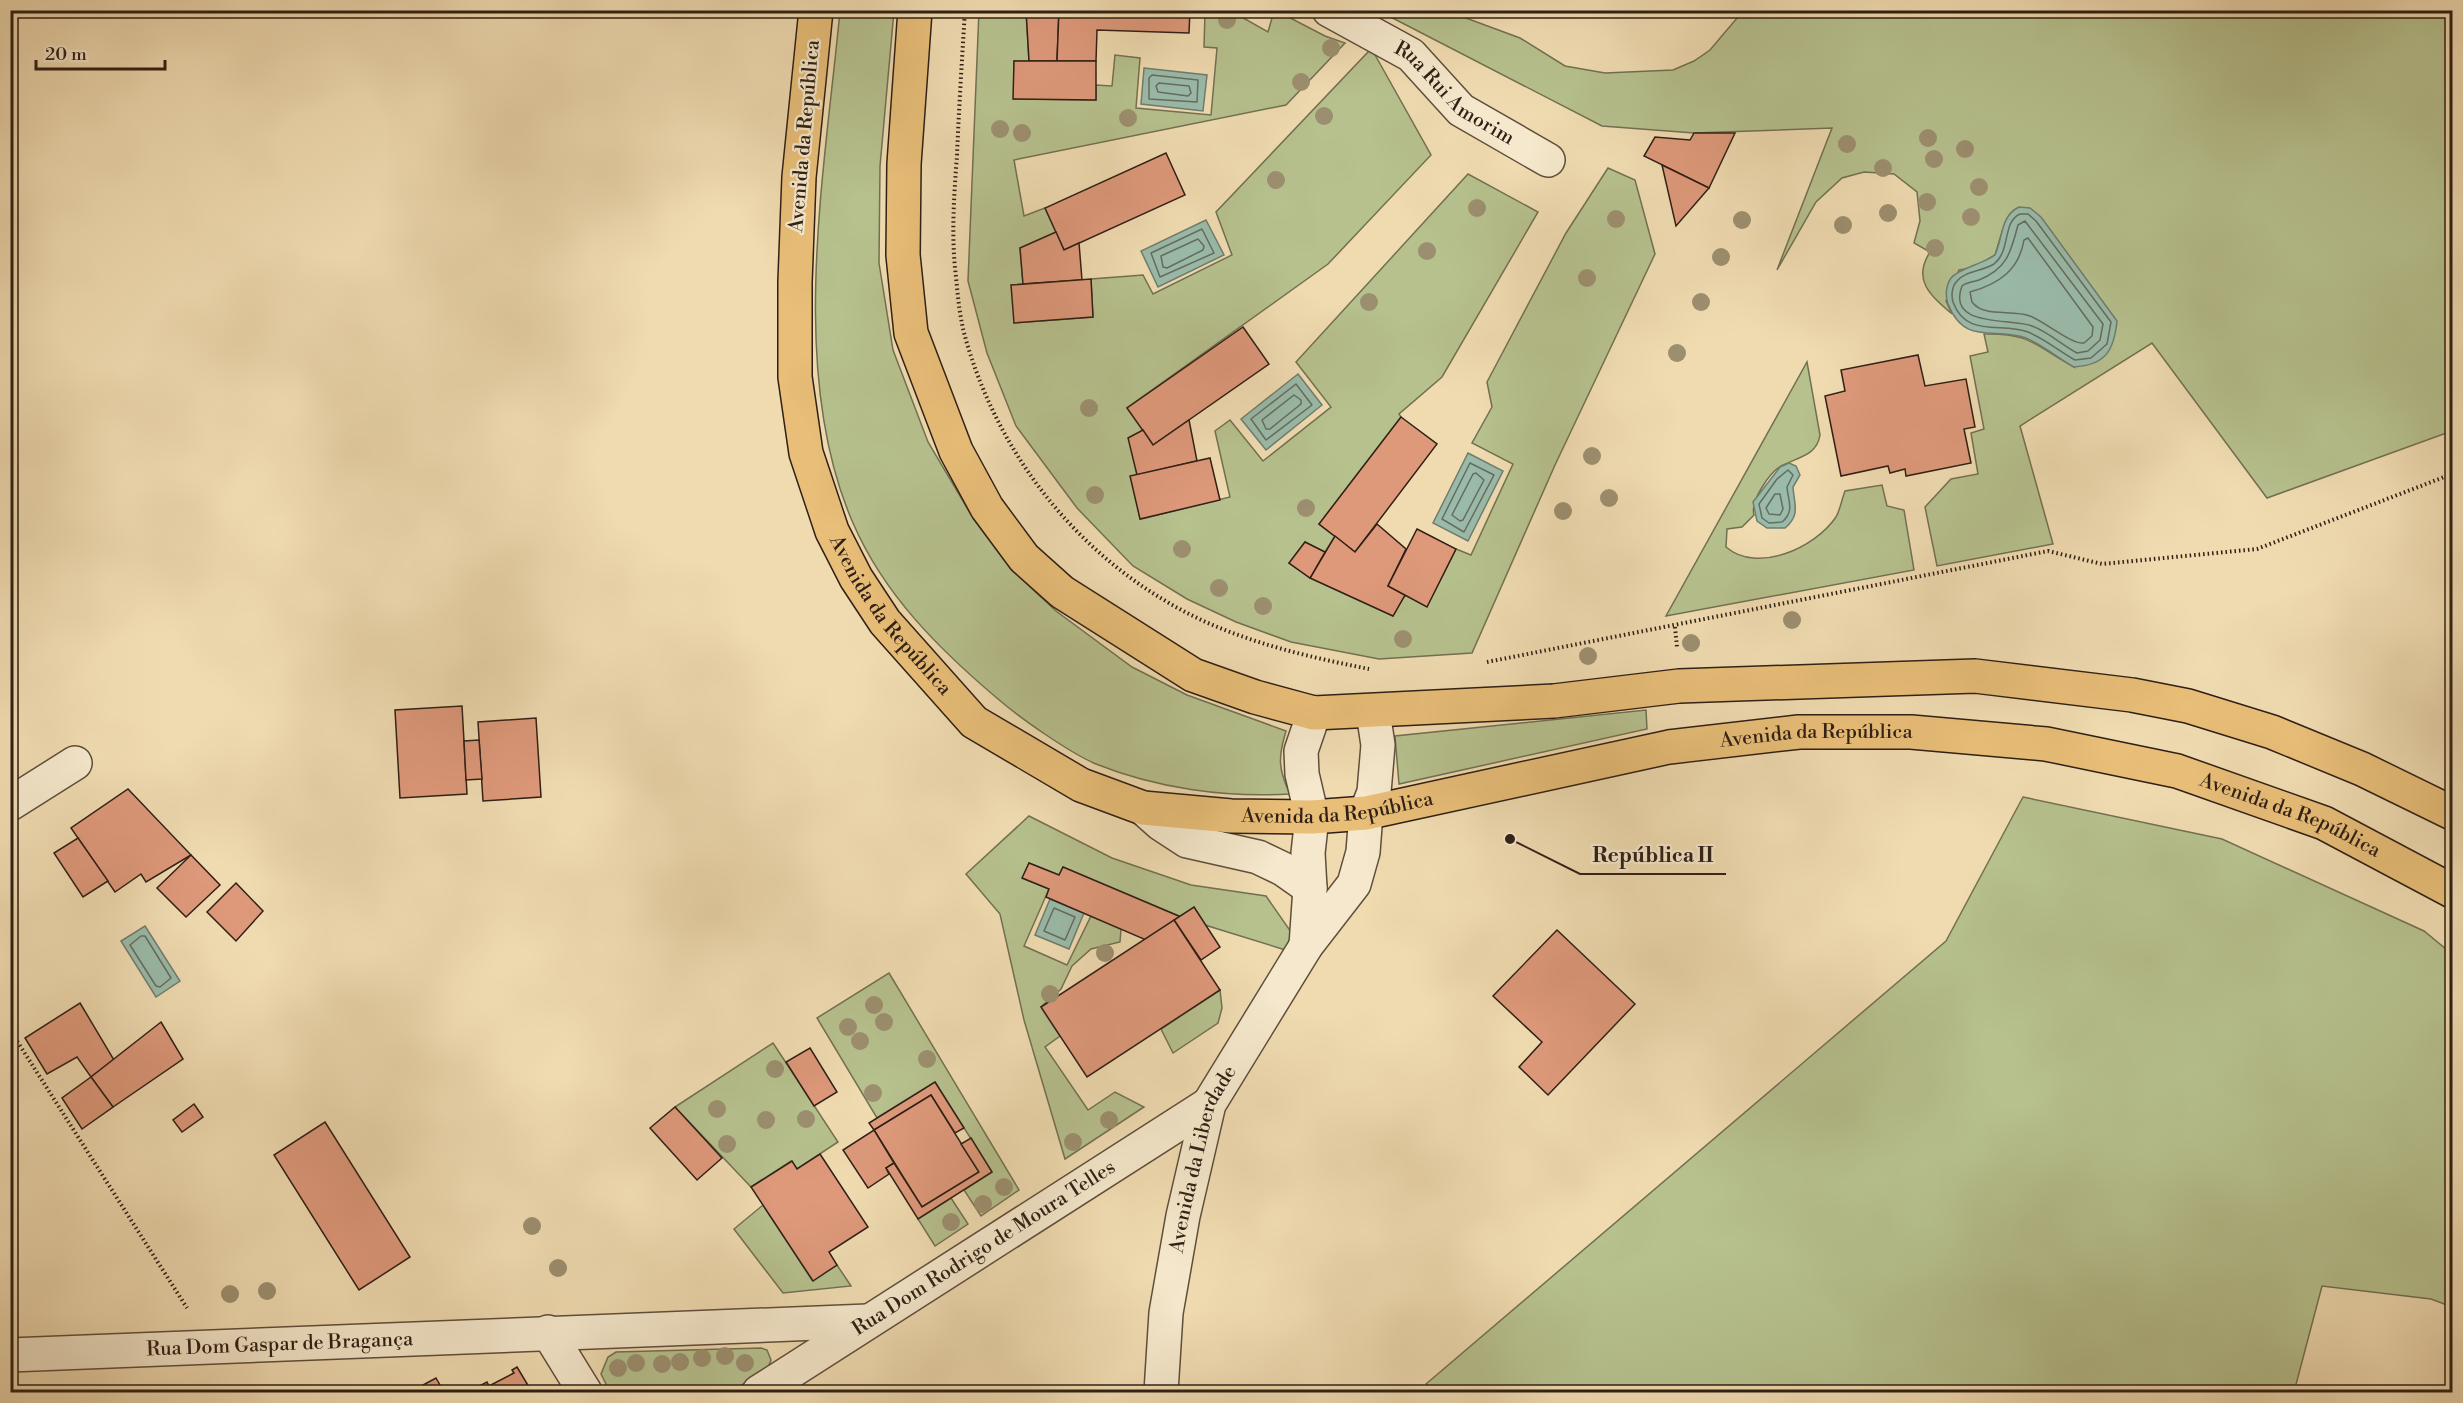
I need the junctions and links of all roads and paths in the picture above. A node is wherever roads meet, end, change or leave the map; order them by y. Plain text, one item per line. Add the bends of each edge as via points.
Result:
1 (816, 10) edge
2 (915, 10) edge
3 (965, 10) edge
4 (1329, 10) edge
5 (1548, 159) dead end
6 (2452, 474) edge
7 (1486, 663) dead end
8 (1381, 668) dead end
9 (1373, 712) junction
10 (1314, 713) junction
11 (75, 763) dead end
12 (10, 804) edge
13 (1143, 807) junction
14 (1366, 813) junction
15 (2452, 813) edge
16 (1312, 817) junction
17 (1310, 888) junction
18 (2452, 891) edge
19 (1306, 946) junction
20 (10, 1030) edge
21 (1209, 1104) junction
22 (868, 1321) junction
23 (548, 1332) junction
24 (212, 1347) junction
25 (10, 1355) edge
26 (585, 1392) edge
27 (759, 1392) edge
28 (1161, 1392) edge

1 - 13 main road, Avenida da República via 799,177 795,377 806,453 832,531 885,622 974,722 1080,785
2 - 10 main road via 904,164 903,255 911,333 956,451 987,508 1024,558 1062,592 1193,675
3 - 8 path via 953,216 965,339 993,412 1032,481 1099,554 1164,601 1230,632 1296,653 1369,669
4 - 5 street, Rua Rui Amorim via 1410,55 1461,110
6 - 7 path via 2257,549 2102,564 2048,551
9 - 10 main road
9 - 14 street, Avenida da Liberdade via 1377,765 1374,792
9 - 15 main road via 1554,701 1679,686 1975,676 2132,695 2188,706 2292,740
10 - 16 street via 1301,751
11 - 12 street
13 - 16 main road, Avenida da República via 1231,816
13 - 17 street via 1187,841 1258,857
14 - 16 main road, Avenida da República
14 - 18 main road, Avenida da República via 1669,747 1799,732 1911,732 2046,744 2177,771 2324,823
14 - 19 street, Avenida da Liberdade via 1363,852 1353,884
16 - 17 street
17 - 19 street
19 - 21 street, Avenida da Liberdade
20 - 24 path
21 - 22 street, Rua Dom Rodrigo de Moura Telles
21 - 28 street, Avenida da Liberdade via 1166,1312
22 - 23 street, Rua Dom Gaspar de Bragança
22 - 27 street, Rua Dom Rodrigo de Moura Telles
23 - 24 street, Rua Dom Gaspar de Bragança
23 - 26 street
24 - 25 street, Rua Dom Gaspar de Bragança

